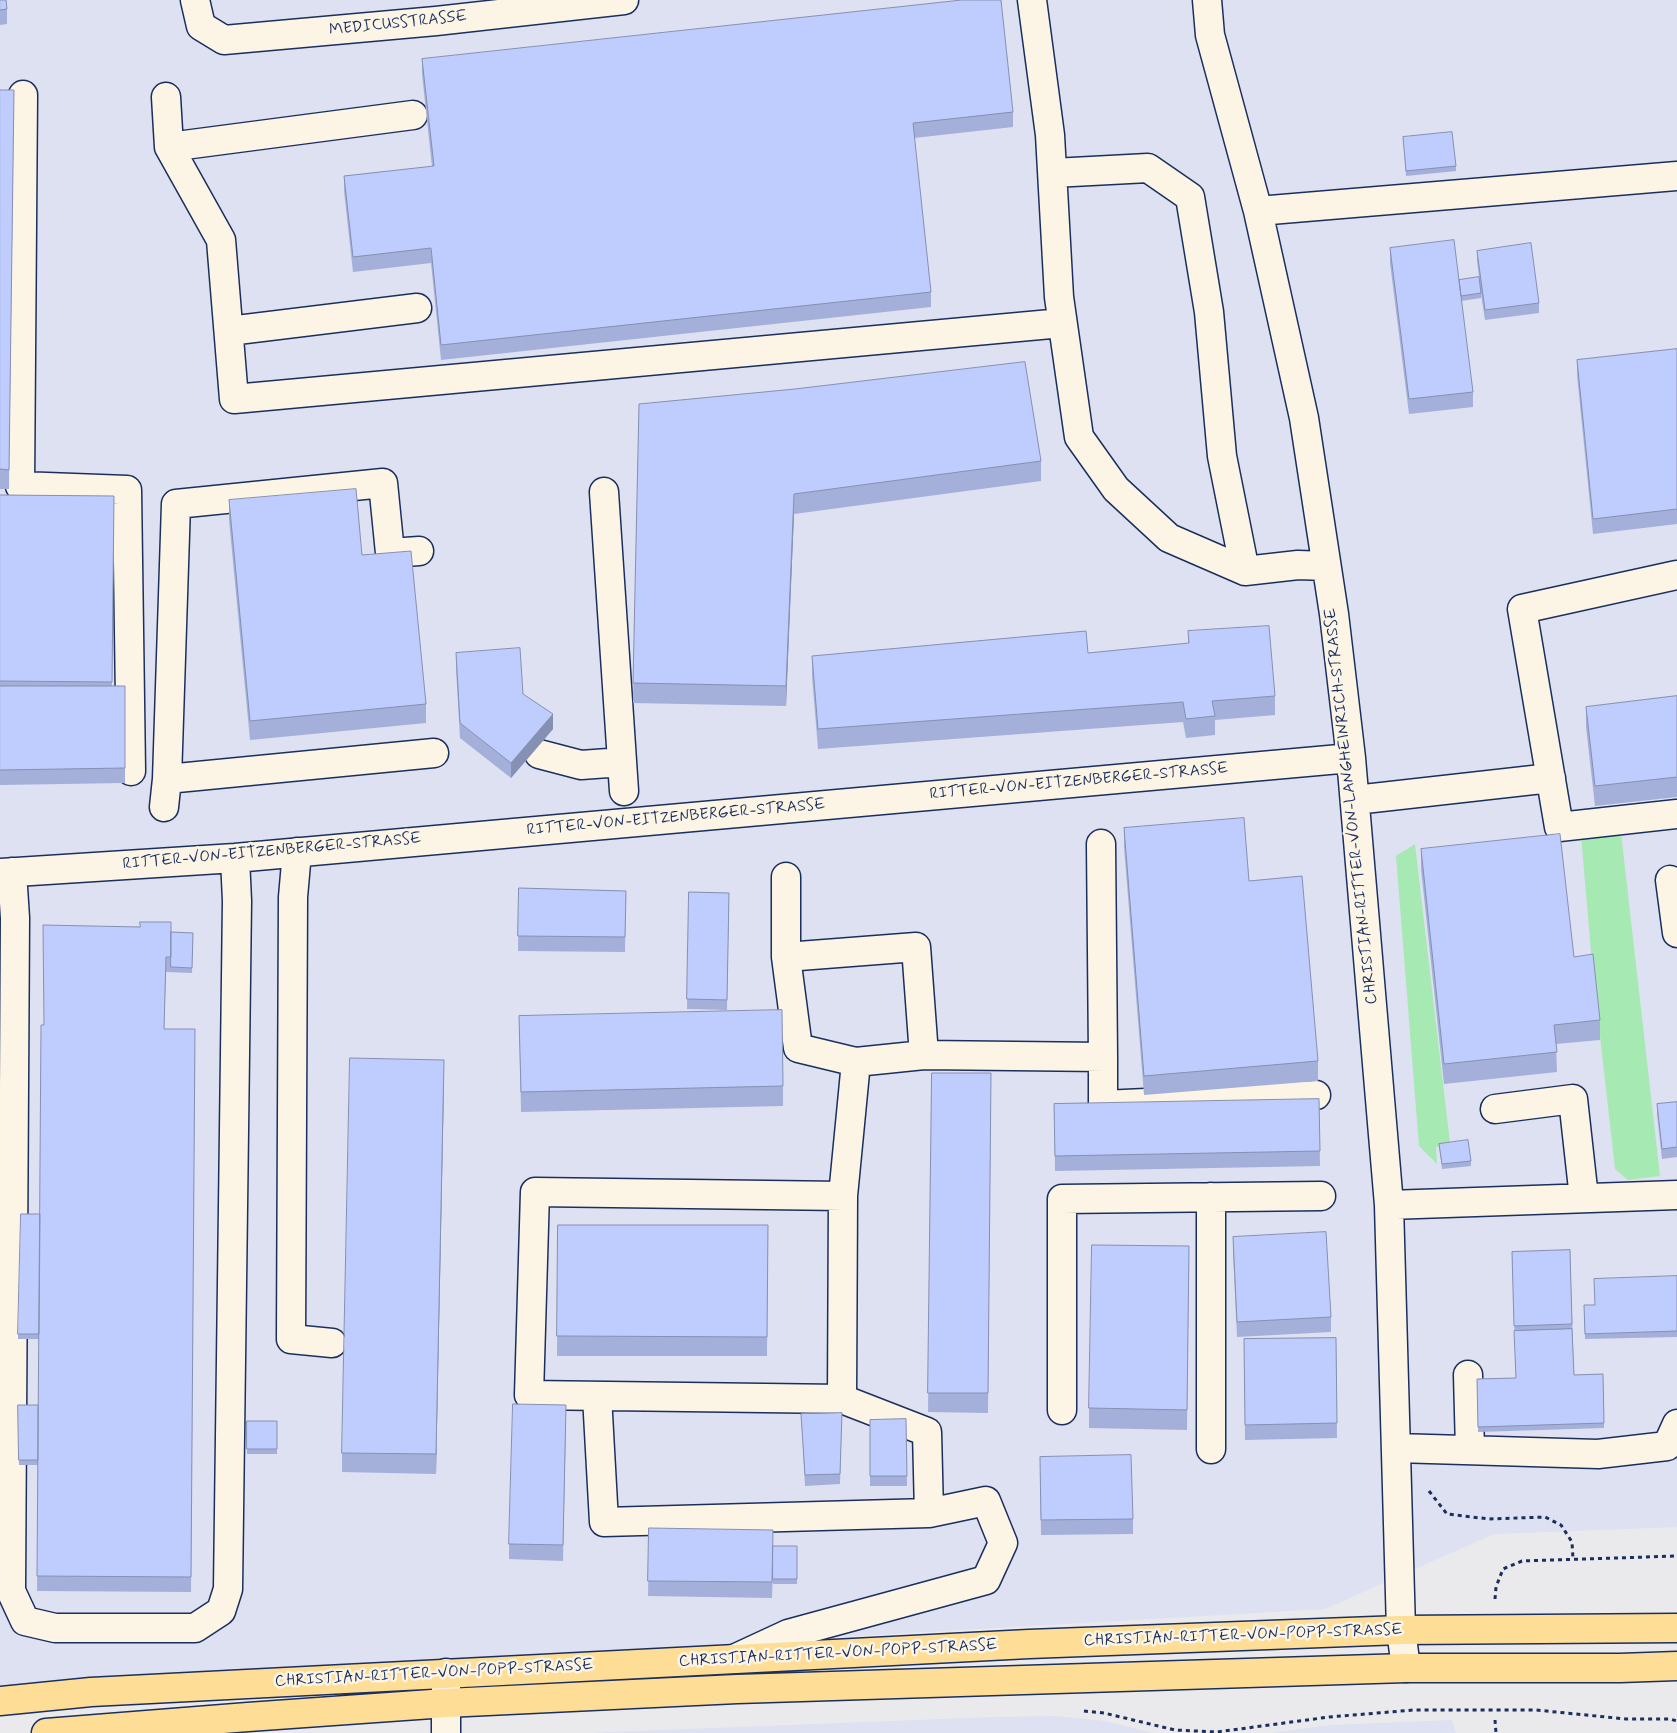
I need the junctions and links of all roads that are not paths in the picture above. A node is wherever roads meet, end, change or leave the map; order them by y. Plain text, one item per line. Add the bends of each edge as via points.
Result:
1 (195, 0) edge
2 (624, 0) edge
3 (1032, 0) edge
4 (1207, 0) edge
5 (436, 10) edge
6 (23, 95) dead end
7 (166, 97) dead end
8 (413, 114) dead end
9 (169, 147) junction
10 (1052, 173) junction
11 (1677, 176) edge
12 (1258, 211) junction
13 (417, 308) dead end
14 (1062, 323) junction
15 (229, 331) junction
16 (604, 492) dead end
17 (419, 551) dead end
18 (1326, 566) junction
19 (1245, 570) junction
20 (1677, 575) edge
21 (434, 753) dead end
22 (540, 754) edge
23 (1351, 758) junction
24 (622, 762) junction
25 (131, 771) dead end
26 (1551, 778) junction
27 (167, 779) junction
28 (624, 791) dead end
29 (1355, 800) junction
30 (164, 807) dead end
31 (1677, 814) edge
32 (1101, 844) dead end
33 (297, 852) junction
34 (235, 858) junction
35 (6, 872) edge
36 (786, 877) dead end
37 (1670, 880) dead end
38 (1677, 933) edge
39 (786, 957) junction
40 (924, 1055) junction
41 (1103, 1057) junction
42 (856, 1062) junction
43 (1316, 1095) dead end
44 (1495, 1109) dead end
45 (1677, 1195) edge
46 (843, 1196) junction
47 (1321, 1196) dead end
48 (1211, 1197) junction
49 (1584, 1198) junction
50 (1389, 1204) junction
51 (332, 1343) dead end
52 (1468, 1374) dead end
53 (597, 1396) junction
54 (842, 1399) junction
55 (1062, 1410) dead end
56 (1677, 1424) edge
57 (1396, 1448) junction
58 (1211, 1449) dead end
59 (1470, 1450) junction
60 (928, 1513) junction
61 (1677, 1628) edge
62 (1401, 1630) junction
63 (734, 1659) junction
64 (1677, 1666) edge
65 (1406, 1668) junction
66 (446, 1673) junction
67 (0, 1701) edge
68 (446, 1703) junction
69 (46, 1733) edge
70 (446, 1733) edge

1 - 5 street, MEDICUSSTRASSE via 201,26 224,40
2 - 5 street, MEDICUSSTRASSE
3 - 10 street
4 - 12 street, CHRISTIAN-RITTER-VON-LANGHEINRICH-STRASSE via 1210,35
6 - 25 street via 20,486 128,490
7 - 9 street
8 - 9 street
9 - 15 street via 221,240
10 - 14 street
10 - 19 street via 1148,168 1190,197 1209,312 1222,456
11 - 12 street
12 - 18 street, CHRISTIAN-RITTER-VON-LANGHEINRICH-STRASSE via 1304,418
13 - 15 street
14 - 15 street via 234,399
14 - 19 street via 1079,437 1116,489 1169,538
16 - 24 street
17 - 27 street via 390,553 383,483 176,504
18 - 19 street
18 - 23 street, CHRISTIAN-RITTER-VON-LANGHEINRICH-STRASSE
20 - 26 street via 1522,608
21 - 27 street
22 - 24 street via 581,765
23 - 29 street, CHRISTIAN-RITTER-VON-LANGHEINRICH-STRASSE
23 - 33 street, RITTER-VON-EITZENBERGER-STRASSE
24 - 28 street
26 - 29 street
26 - 31 street via 1559,827
27 - 30 street
29 - 50 street, CHRISTIAN-RITTER-VON-LANGHEINRICH-STRASSE
32 - 41 street
33 - 34 street, RITTER-VON-EITZENBERGER-STRASSE
33 - 51 street via 293,907 291,1340
34 - 35 street, RITTER-VON-EITZENBERGER-STRASSE
34 - 35 street via 228,1589 221,1611 195,1628 56,1628 25,1621 11,1592 15,918
36 - 39 street
37 - 38 street
39 - 40 street via 916,947
39 - 42 street via 798,1048
40 - 41 street
40 - 42 street
41 - 43 street via 1103,1105
42 - 46 street
44 - 49 street via 1573,1100
45 - 49 street
46 - 53 street via 535,1192 529,1395
46 - 54 street
47 - 48 street
48 - 55 street via 1062,1200
48 - 58 street
49 - 50 street
50 - 57 street, CHRISTIAN-RITTER-VON-LANGHEINRICH-STRASSE
52 - 59 street
53 - 54 street
53 - 60 street via 604,1522
54 - 60 street via 927,1432
56 - 59 street via 1667,1446 1598,1454
57 - 59 street
57 - 62 street, CHRISTIAN-RITTER-VON-LANGHEINRICH-STRASSE
60 - 63 street via 986,1501 1004,1543 986,1580 788,1634
61 - 62 main road, CHRISTIAN-RITTER-VON-POPP-STRASSE
62 - 63 main road, CHRISTIAN-RITTER-VON-POPP-STRASSE
62 - 65 street, CHRISTIAN-RITTER-VON-LANGHEINRICH-STRASSE
63 - 66 main road, CHRISTIAN-RITTER-VON-POPP-STRASSE
64 - 65 main road, CHRISTIAN-RITTER-VON-POPP-STRASSE
65 - 68 main road, CHRISTIAN-RITTER-VON-POPP-STRASSE via 747,1689
66 - 67 main road, CHRISTIAN-RITTER-VON-POPP-STRASSE via 91,1692
66 - 68 street
68 - 69 main road, CHRISTIAN-RITTER-VON-POPP-STRASSE
68 - 70 street

